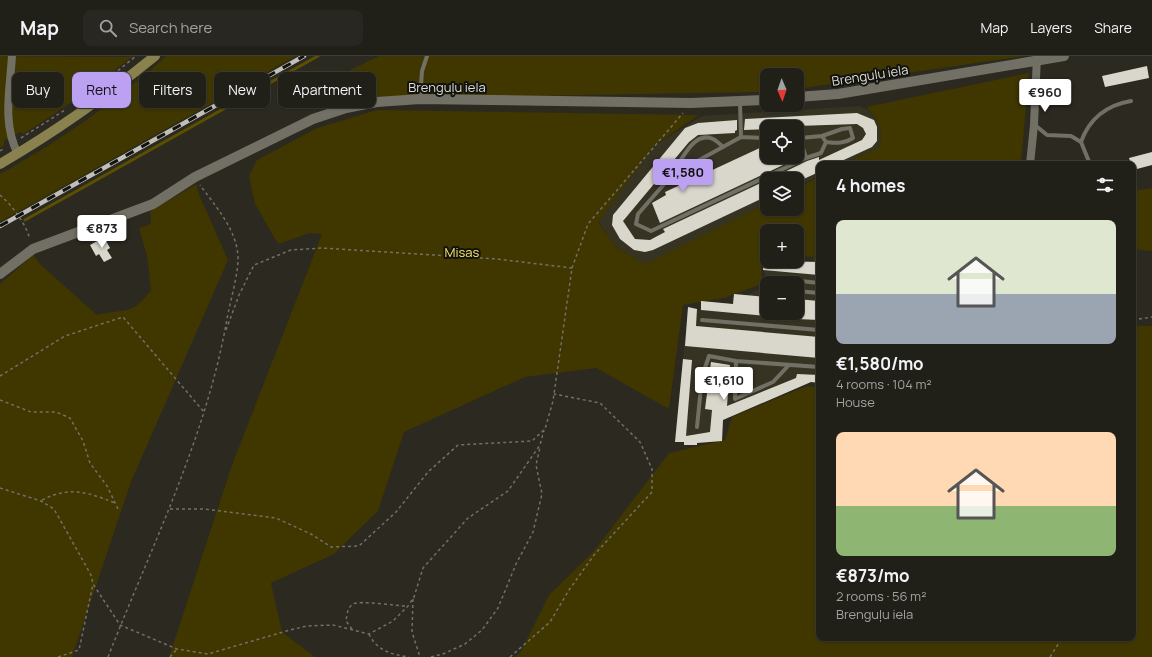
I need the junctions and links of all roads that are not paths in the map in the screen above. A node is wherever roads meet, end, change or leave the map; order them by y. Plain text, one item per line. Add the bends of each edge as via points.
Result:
1 (12, 56) edge
2 (155, 56) edge
3 (427, 56) edge
4 (1064, 56) edge
5 (1037, 58) edge
6 (804, 96) edge
7 (420, 99) junction
8 (760, 101) edge
9 (1131, 101) dead end
10 (740, 103) junction
11 (1034, 125) junction
12 (822, 136) junction
13 (741, 137) junction
14 (760, 138) edge
15 (804, 138) edge
16 (826, 142) junction
17 (1081, 142) junction
18 (723, 147) junction
19 (804, 152) edge
20 (18, 154) junction
21 (806, 158) junction
22 (1030, 161) edge
23 (1089, 161) edge
24 (0, 164) edge
25 (672, 175) junction
26 (0, 274) edge
27 (804, 281) edge
28 (816, 283) edge
29 (804, 291) edge
30 (816, 293) edge
31 (702, 320) dead end
32 (816, 330) edge
33 (736, 361) junction
34 (790, 365) junction
35 (816, 367) edge
36 (697, 427) dead end

1 - 20 street via 8,119 12,143
2 - 20 main road via 97,102
3 - 7 lane via 422,71
4 - 5 street, Brenguļu iela
5 - 6 street, Brenguļu iela via 838,94
5 - 11 street
7 - 10 street, Brenguļu iela
7 - 26 street, Brenguļu iela via 377,102 319,117 195,177 153,204 33,248
8 - 10 street, Brenguļu iela
9 - 17 lane via 1102,111 1085,130
10 - 13 lane
11 - 17 lane via 1047,135 1072,136
11 - 22 street
12 - 15 lane
12 - 16 lane
12 - 16 lane via 850,128 853,133 854,138 846,142
13 - 14 lane
13 - 18 lane
16 - 21 lane via 821,152
17 - 23 lane
18 - 25 lane
18 - 25 lane via 712,139 703,137 693,144
19 - 21 lane
20 - 24 main road
21 - 25 lane via 651,231 636,224 638,214
27 - 28 lane
29 - 30 lane
31 - 32 lane
33 - 34 lane
33 - 34 lane via 735,400 773,382
33 - 36 lane via 709,356 702,376
34 - 35 lane

